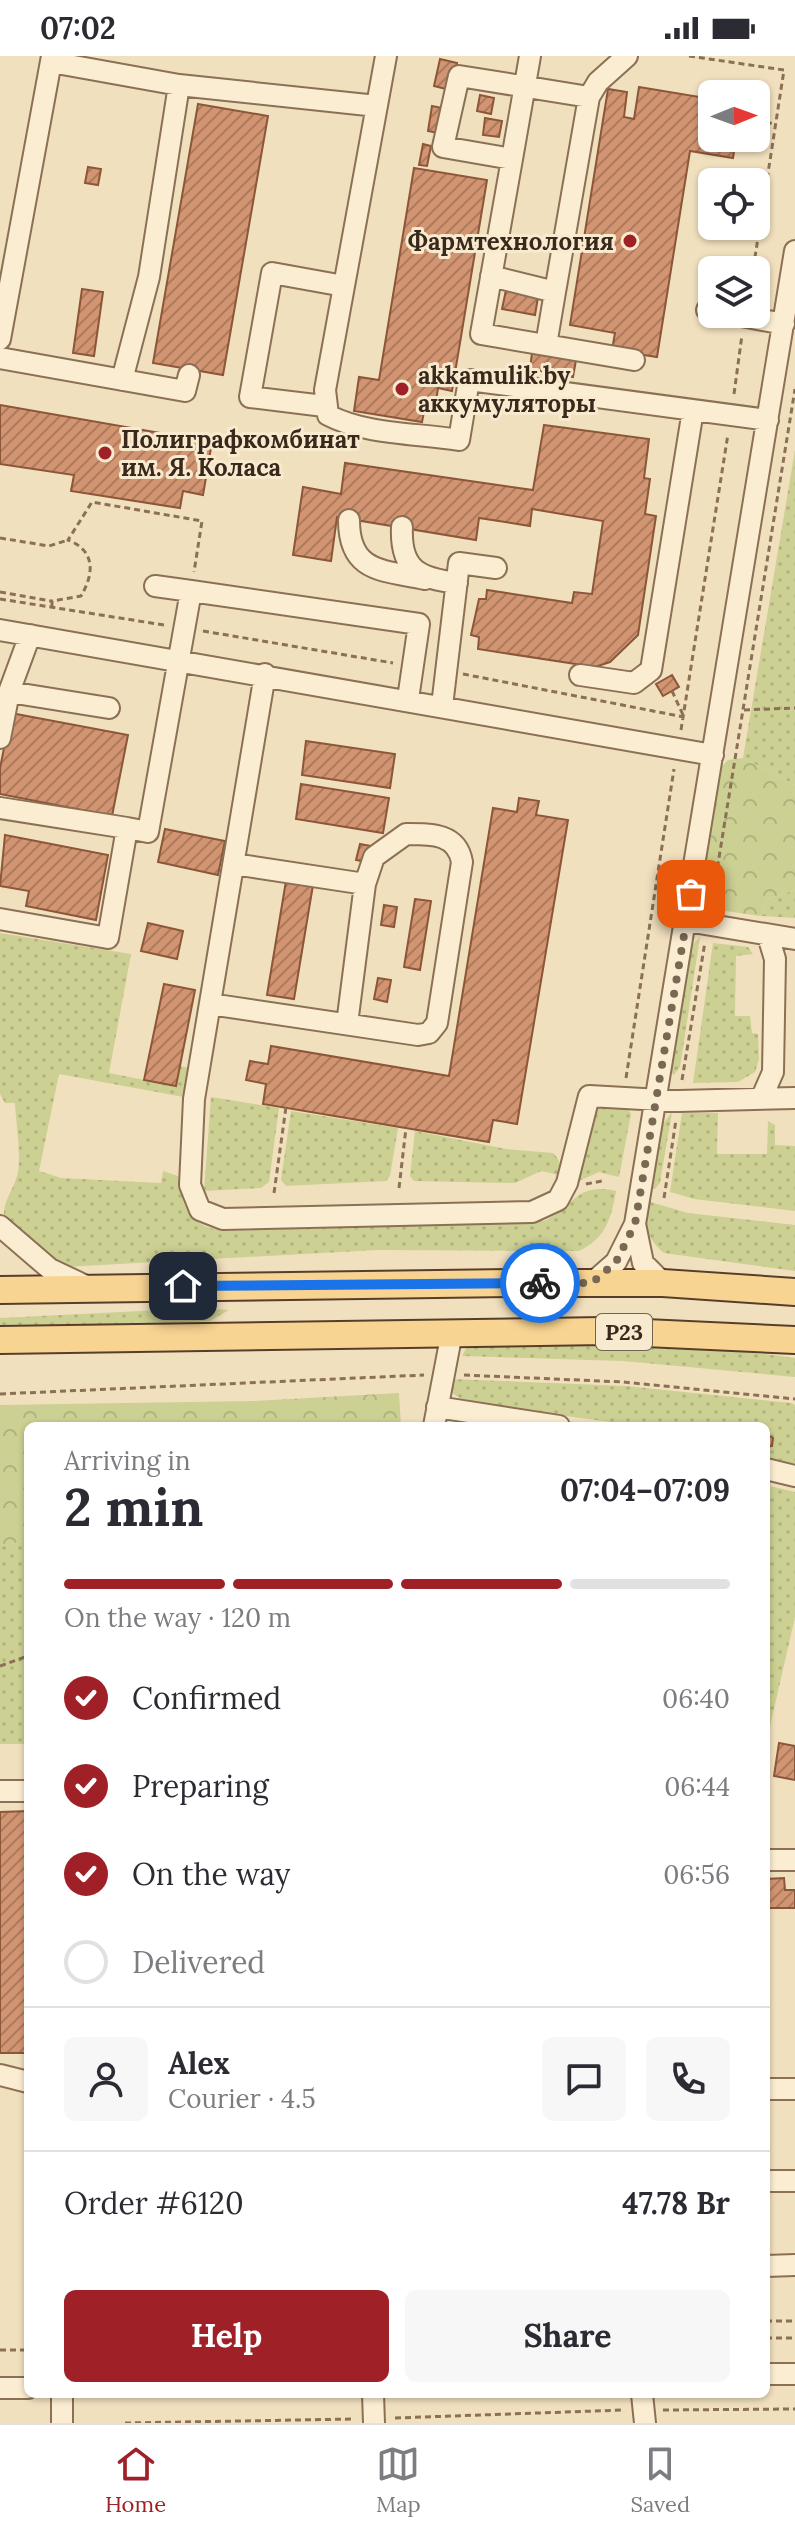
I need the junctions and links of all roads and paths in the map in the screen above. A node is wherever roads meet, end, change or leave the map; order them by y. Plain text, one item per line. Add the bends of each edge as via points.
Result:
1 (386, 56) edge
2 (530, 56) edge
3 (627, 56) edge
4 (689, 56) edge
5 (52, 59) edge
6 (179, 85) junction
7 (525, 87) junction
8 (589, 97) junction
9 (377, 106) junction
10 (770, 123) edge
11 (777, 124) junction
12 (512, 159) junction
13 (795, 251) edge
14 (755, 256) edge
15 (491, 276) junction
16 (344, 286) junction
17 (555, 292) junction
18 (770, 322) edge
19 (784, 324) junction
20 (737, 328) edge
21 (0, 339) edge
22 (546, 345) junction
23 (0, 358) edge
24 (634, 360) dead end
25 (189, 375) dead end
26 (122, 380) junction
27 (795, 389) edge
28 (324, 406) junction
29 (693, 410) junction
30 (731, 415) junction
31 (768, 420) junction
32 (349, 520) dead end
33 (402, 527) dead end
34 (0, 538) edge
35 (68, 540) junction
36 (496, 568) dead end
37 (425, 579) junction
38 (457, 583) junction
39 (155, 586) dead end
40 (191, 591) junction
41 (0, 592) edge
42 (0, 599) edge
43 (52, 601) junction
44 (52, 607) junction
45 (185, 628) junction
46 (0, 630) edge
47 (30, 635) junction
48 (180, 661) junction
49 (413, 666) junction
50 (446, 671) junction
51 (265, 674) junction
52 (580, 675) dead end
53 (672, 691) dead end
54 (9, 692) junction
55 (408, 699) junction
56 (442, 706) junction
57 (109, 708) dead end
58 (795, 708) edge
59 (744, 710) junction
60 (684, 717) junction
61 (0, 738) edge
62 (677, 749) junction
63 (713, 755) junction
64 (0, 810) edge
65 (127, 828) junction
66 (234, 864) junction
67 (365, 884) junction
68 (0, 919) edge
69 (687, 921) junction
70 (708, 926) junction
71 (768, 936) junction
72 (794, 941) edge
73 (210, 1004) junction
74 (347, 1024) junction
75 (623, 1097) junction
76 (762, 1097) junction
77 (795, 1097) edge
78 (656, 1099) junction
79 (679, 1101) junction
80 (286, 1107) dead end
81 (406, 1128) dead end
82 (602, 1181) dead end
83 (586, 1184) dead end
84 (399, 1188) dead end
85 (274, 1193) dead end
86 (664, 1198) dead end
87 (635, 1224) junction
88 (0, 1226) edge
89 (592, 1283) junction
90 (663, 1283) junction
91 (91, 1289) junction
92 (0, 1290) edge
93 (795, 1292) edge
94 (452, 1332) junction
95 (0, 1340) edge
96 (795, 1340) edge
97 (444, 1374) junction
98 (0, 1394) edge
99 (795, 1399) edge
100 (436, 1417) edge
101 (504, 1422) edge
102 (770, 1470) edge
103 (795, 1476) edge
104 (24, 1657) edge
105 (0, 1666) edge
106 (0, 1791) edge
107 (24, 1791) edge
108 (770, 1860) edge
109 (795, 1860) edge
110 (0, 2075) edge
111 (24, 2081) edge
112 (770, 2089) edge
113 (795, 2089) edge
114 (770, 2181) edge
115 (795, 2181) edge
116 (795, 2265) edge
117 (770, 2266) edge
118 (770, 2321) edge
119 (795, 2321) edge
120 (770, 2338) edge
121 (795, 2338) edge
122 (0, 2350) edge
123 (24, 2350) edge
124 (770, 2374) edge
125 (795, 2374) edge
126 (0, 2388) edge
127 (24, 2388) edge
128 (62, 2398) edge
129 (373, 2398) edge
130 (643, 2409) edge
131 (795, 2409) edge
132 (374, 2421) edge
133 (62, 2423) edge
134 (125, 2423) edge

1 - 9 street
2 - 7 street
3 - 8 street
4 - 11 path via 784,70
5 - 6 street
5 - 21 street
6 - 9 street
6 - 26 street via 149,277
7 - 8 street
7 - 12 street
7 - 12 street via 459,76 443,147
8 - 17 street
9 - 16 street
10 - 11 path
11 - 14 path
12 - 15 street
13 - 19 street
15 - 17 street
15 - 22 street via 481,334
16 - 28 street
16 - 28 street via 272,273 250,397
17 - 22 street
18 - 19 street
19 - 31 street
20 - 30 path
22 - 24 street
23 - 26 street
25 - 26 street via 185,391
27 - 59 path
28 - 29 street via 328,415 341,421 459,440 469,380
29 - 30 street
29 - 52 street via 651,670 634,683
30 - 31 street
30 - 60 path
31 - 63 street
32 - 37 street via 349,536 360,560 371,568
33 - 37 street via 405,556
34 - 35 path via 49,546
35 - 40 path via 92,502 202,521
35 - 43 path via 89,555 92,570 81,596
36 - 38 street via 459,563
37 - 38 street
38 - 50 street
39 - 40 street
40 - 45 street
40 - 49 street via 419,624
41 - 43 path
42 - 44 path
43 - 44 path
44 - 45 path
45 - 48 street
45 - 49 path
46 - 47 street
47 - 48 street
47 - 54 street
48 - 51 street
48 - 65 street via 148,832
49 - 55 street
50 - 56 street
50 - 60 path
51 - 55 street
51 - 66 street
53 - 60 path
54 - 57 street
54 - 61 street
55 - 56 street
56 - 62 street
58 - 59 path
59 - 70 path
60 - 62 path
62 - 63 street
62 - 75 path
63 - 69 street
64 - 65 street
65 - 68 street via 108,938
66 - 67 street
66 - 73 street
67 - 74 street
67 - 74 street via 374,857 406,834 449,838 460,848 437,1023 429,1033 418,1035
69 - 70 street
69 - 78 street
70 - 71 street
70 - 79 path
71 - 72 street
71 - 76 street via 775,959 773,1072
73 - 74 street
73 - 75 street via 194,1099 190,1185 200,1210 223,1219 532,1212 558,1200 567,1183 589,1096
75 - 78 street
76 - 77 street
76 - 79 street
78 - 79 street
78 - 87 street
79 - 86 path
80 - 85 path
81 - 84 path
82 - 83 path
87 - 89 street via 616,1262
87 - 90 street via 643,1263
88 - 91 street via 50,1269
89 - 90 main road, Р23
89 - 91 main road, Р23
90 - 93 main road, Р23
91 - 92 main road, Р23
94 - 95 main road, Р23
94 - 96 main road, Р23 via 603,1331
94 - 97 street
97 - 98 path
97 - 99 path via 623,1382
97 - 100 street
100 - 101 street
102 - 103 street
104 - 105 path
106 - 107 street
108 - 109 street
110 - 111 street
112 - 113 street
114 - 115 street
116 - 117 street
118 - 119 path
120 - 121 path
122 - 123 path
124 - 125 street
126 - 127 street
128 - 133 street
129 - 132 street
130 - 131 path
130 - 132 path
132 - 134 path

